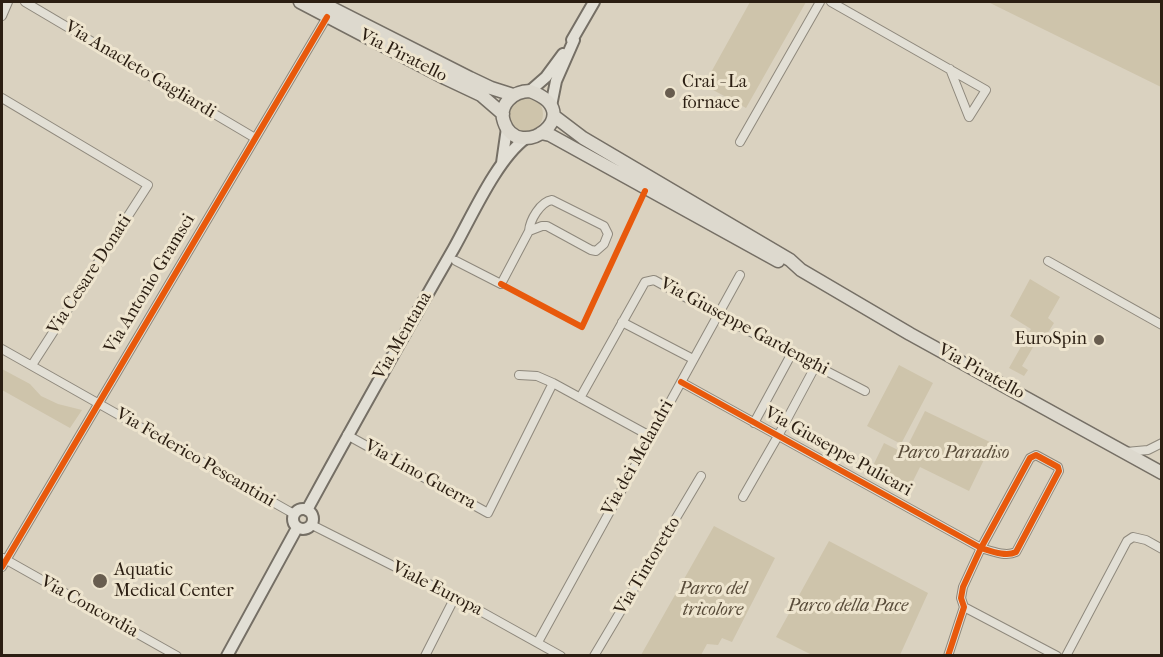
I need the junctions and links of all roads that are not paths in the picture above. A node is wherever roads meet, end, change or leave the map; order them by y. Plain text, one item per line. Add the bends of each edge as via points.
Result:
1 (9, 2) edge
2 (25, 2) edge
3 (300, 2) edge
4 (320, 2) edge
5 (594, 2) edge
6 (820, 2) edge
7 (831, 2) edge
8 (331, 9) edge
9 (2, 16) edge
10 (573, 40) junction
11 (950, 69) junction
12 (530, 92) junction
13 (513, 95) junction
14 (2, 98) edge
15 (552, 111) junction
16 (503, 114) junction
17 (507, 128) junction
18 (541, 133) junction
19 (255, 138) junction
20 (526, 138) junction
21 (740, 142) dead end
22 (502, 164) junction
23 (529, 231) junction
24 (456, 261) dead end
25 (1048, 261) dead end
26 (801, 270) junction
27 (740, 274) dead end
28 (718, 315) junction
29 (622, 322) junction
30 (1161, 325) edge
31 (2, 349) edge
32 (792, 353) junction
33 (693, 359) junction
34 (32, 365) junction
35 (816, 366) junction
36 (519, 375) dead end
37 (681, 382) junction
38 (553, 383) junction
39 (865, 391) dead end
40 (580, 398) junction
41 (97, 402) junction
42 (754, 423) junction
43 (347, 435) junction
44 (650, 436) junction
45 (778, 436) junction
46 (1161, 442) edge
47 (1124, 452) junction
48 (1161, 473) edge
49 (701, 476) dead end
50 (743, 497) dead end
51 (307, 510) junction
52 (294, 514) junction
53 (312, 525) junction
54 (297, 528) junction
55 (981, 548) junction
56 (1161, 549) edge
57 (3, 561) edge
58 (455, 597) junction
59 (964, 607) junction
60 (538, 642) junction
61 (560, 655) edge
62 (177, 656) edge
63 (228, 656) edge
64 (425, 656) edge
65 (594, 656) edge
66 (948, 656) edge
67 (1057, 656) edge
68 (1066, 656) edge

1 - 9 street
2 - 19 street, Via Anacleto Gagliardi
3 - 8 main road, Via Piratello
4 - 8 main road, Via Piratello
5 - 10 main road
6 - 21 street
7 - 11 street
8 - 13 main road, Via Piratello via 491,88
8 - 16 main road, Via Piratello via 445,78 481,94
8 - 19 street, Via Antonio Gramsci
10 - 12 main road
10 - 15 main road via 556,81
11 - 11 street via 986,90 969,117 953,78
12 - 13 main road, Via Piratello
12 - 15 main road, Via Piratello via 545,98
13 - 16 main road
14 - 34 street, Via Cesare Donati via 148,185
15 - 18 main road via 549,129
15 - 26 main road, Via Piratello via 603,151
16 - 17 main road
17 - 20 main road
17 - 22 main road, Via Mentana
18 - 20 main road
18 - 26 main road, Via Piratello via 790,268
19 - 41 street, Via Antonio Gramsci
20 - 22 main road, Via Mentana
22 - 43 main road, Via Mentana
23 - 23 street via 547,226 591,250 604,244 608,234 604,226 552,200 542,204
23 - 24 street via 501,285
25 - 30 street
26 - 47 main road, Via Piratello
27 - 28 street, Via dei Melandri
28 - 29 street, Via Giuseppe Gardenghi via 648,280
28 - 32 street, Via Giuseppe Gardenghi
28 - 33 street, Via dei Melandri
29 - 33 street
29 - 40 street, Via Giuseppe Gardenghi
31 - 34 street, Via Federico Pescantini
32 - 35 street, Via Giuseppe Gardenghi
32 - 42 street
33 - 37 street, Via dei Melandri
34 - 41 street, Via Federico Pescantini
35 - 39 street, Via Giuseppe Gardenghi
35 - 45 street
36 - 38 street via 537,376
37 - 42 street, Via Giuseppe Pulicari
37 - 44 street, Via dei Melandri
38 - 40 street
38 - 43 street, Via Lino Guerra via 488,513
40 - 44 street
41 - 52 street, Via Federico Pescantini
41 - 57 street, Via Antonio Gramsci
42 - 45 street, Via Giuseppe Pulicari
43 - 51 main road, Via Mentana
44 - 60 street, Via dei Melandri
45 - 50 street
45 - 55 street, Via Giuseppe Pulicari
46 - 47 street via 1148,450
47 - 48 main road, Via Piratello
49 - 65 street, Via Tintoretto
51 - 52 main road
51 - 53 main road via 313,516
52 - 54 main road via 292,520
53 - 54 main road via 303,530
53 - 58 street, Viale Europa
54 - 63 main road
55 - 55 street, Via Giuseppe Pulicari via 1030,457 1036,455 1057,466 1059,471 1016,552 1011,555
55 - 59 street via 963,587
56 - 68 street via 1146,540 1133,537 1127,541
57 - 62 street, Via Concordia
58 - 60 street, Viale Europa
58 - 64 street
59 - 66 street
59 - 67 street
60 - 61 street, Viale Europa

